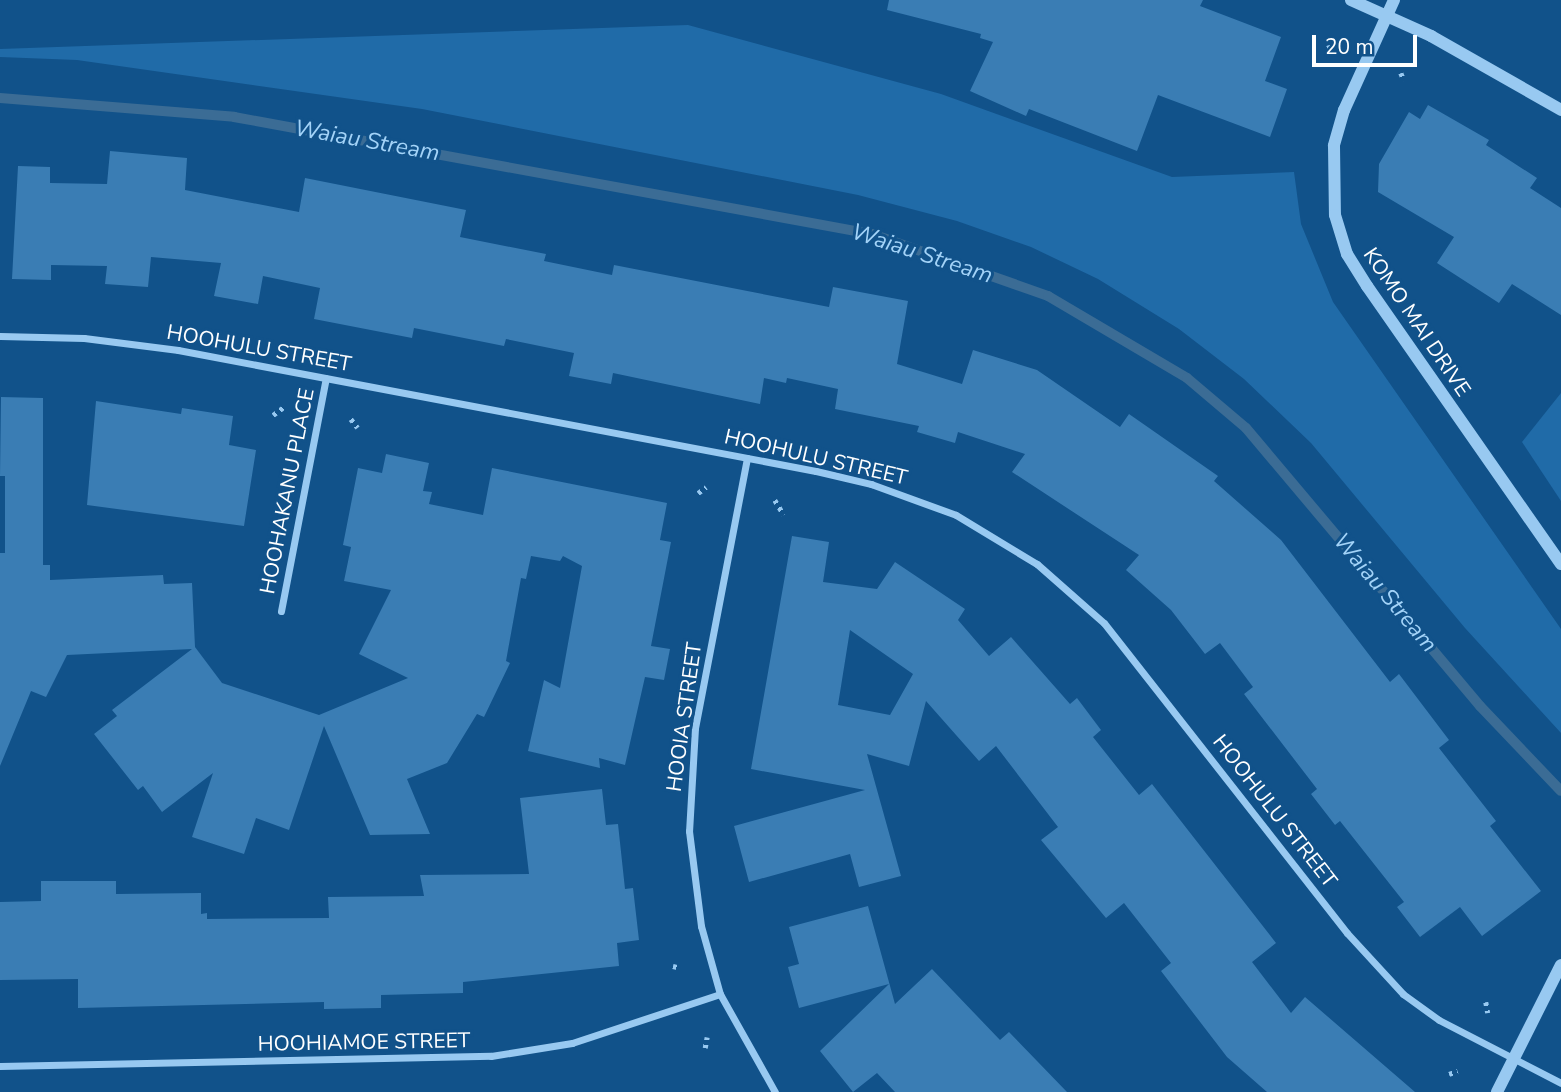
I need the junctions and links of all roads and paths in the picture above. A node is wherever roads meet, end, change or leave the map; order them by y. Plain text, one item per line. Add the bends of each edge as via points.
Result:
1 (1351, 0) edge
2 (1394, 0) edge
3 (1387, 16) junction
4 (1336, 45) dead end
5 (1327, 48) dead end
6 (1401, 73) dead end
7 (1404, 80) dead end
8 (1561, 110) edge
9 (0, 336) edge
10 (326, 378) junction
11 (285, 406) dead end
12 (273, 415) dead end
13 (351, 419) dead end
14 (358, 428) dead end
15 (747, 458) junction
16 (706, 487) dead end
17 (698, 493) dead end
18 (775, 500) dead end
19 (785, 515) dead end
20 (1561, 564) edge
21 (281, 611) dead end
22 (1561, 965) edge
23 (673, 966) dead end
24 (681, 968) dead end
25 (720, 994) junction
26 (1486, 1002) dead end
27 (1488, 1013) dead end
28 (708, 1037) dead end
29 (705, 1048) dead end
30 (1514, 1059) junction
31 (0, 1066) edge
32 (1458, 1071) dead end
33 (1449, 1074) dead end
34 (1561, 1083) edge
35 (775, 1092) edge
36 (1497, 1092) edge

1 - 3 street
2 - 3 street, KOMO MAI DRIVE
3 - 8 street
3 - 20 street, KOMO MAI DRIVE via 1344,110 1334,146 1335,215 1347,254
4 - 5 path
6 - 7 path
9 - 10 street, HOOHULU STREET via 84,338 178,349
10 - 15 street, HOOHULU STREET
10 - 21 street, HOOHAKANU PLACE
11 - 12 path
13 - 14 path
15 - 25 street, HOOIA STREET via 689,778 692,880
15 - 30 street, HOOHULU STREET via 860,481 912,497 1000,540 1059,581 1138,661 1374,965 1439,1020
16 - 17 path
18 - 19 path
22 - 30 street
23 - 24 path
25 - 31 street, HOOHIAMOE STREET via 572,1043 491,1056
25 - 35 street, HOOIA STREET
26 - 27 path
28 - 29 path
30 - 34 street, HOOHULU STREET
30 - 36 street
32 - 33 path

